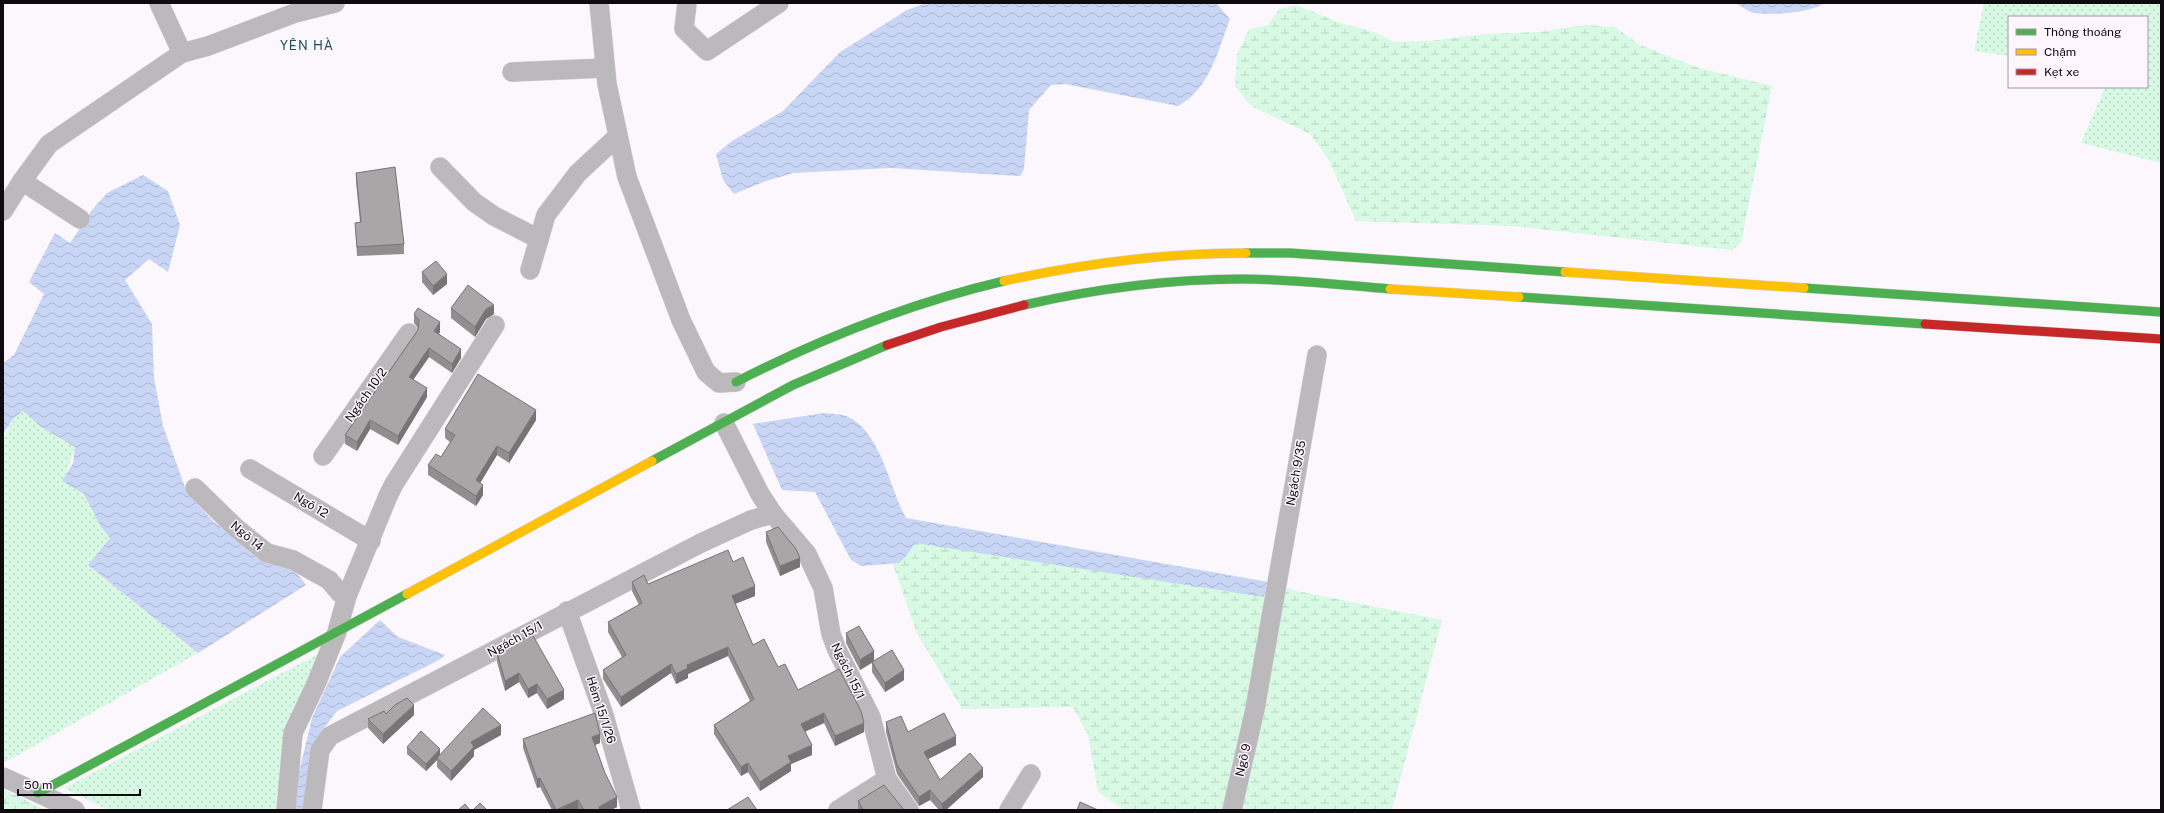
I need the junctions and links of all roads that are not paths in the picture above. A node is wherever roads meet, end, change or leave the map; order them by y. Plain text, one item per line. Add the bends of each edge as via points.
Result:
1 (159, 3) edge
2 (334, 3) edge
3 (599, 3) edge
4 (687, 3) edge
5 (779, 3) edge
6 (182, 53) junction
7 (605, 68) junction
8 (512, 72) dead end
9 (618, 136) junction
10 (440, 166) dead end
11 (13, 187) edge
12 (3, 211) edge
13 (80, 219) dead end
14 (539, 239) junction
15 (530, 270) dead end
16 (945, 295) junction
17 (2161, 312) edge
18 (951, 316) junction
19 (495, 325) dead end
20 (409, 333) dead end
21 (2161, 339) edge
22 (1317, 355) dead end
23 (736, 382) joint
24 (724, 423) junction
25 (323, 456) dead end
26 (250, 469) dead end
27 (195, 488) dead end
28 (773, 514) junction
29 (371, 541) junction
30 (347, 596) junction
31 (567, 612) junction
32 (337, 632) junction
33 (1255, 709) joint
34 (1031, 774) dead end
35 (3, 777) edge
36 (887, 779) junction
37 (38, 793) junction
38 (75, 810) edge
39 (286, 810) edge
40 (312, 810) edge
41 (630, 810) edge
42 (838, 810) edge
43 (910, 810) edge
44 (1009, 810) edge
45 (1232, 810) edge

1 - 6 street
2 - 6 street via 295,13 208,46
3 - 7 street
4 - 5 street via 684,29 707,51
6 - 11 street via 49,144
7 - 8 street
7 - 9 street
9 - 14 street via 578,173 546,215
9 - 23 street via 627,177 688,334 706,372 719,383
10 - 14 street via 474,202 494,216
11 - 12 street
11 - 13 street
14 - 15 street
16 - 17 street via 1017,278 1115,260 1177,254 1290,253 2076,310
16 - 18 street
16 - 23 street via 881,316 824,339
18 - 21 street via 1131,286 1193,280 1243,279 2074,330
18 - 24 street via 793,385
19 - 29 street via 394,484
20 - 25 street, Ngách 10/2
22 - 33 street, Ngách 9/35
24 - 28 street, Ngách 15/1
24 - 32 street
26 - 29 street, Ngõ 12
27 - 30 street, Ngõ 14 via 236,528 267,553 292,560 329,580 340,593
28 - 31 street, Ngách 15/1 via 751,520 701,543
28 - 36 street, Ngách 15/1 via 807,554 823,588 831,634 871,717
29 - 30 street
30 - 32 street
31 - 40 street, Ngách 15/1 via 330,736 320,750
31 - 41 street, Hẻm 15/1/26 via 603,712
32 - 37 street
32 - 39 street via 292,733
33 - 45 street, Ngõ 9
34 - 44 street
35 - 37 street
36 - 42 street
36 - 43 street, Ngách 15/1 via 891,788
37 - 38 street

